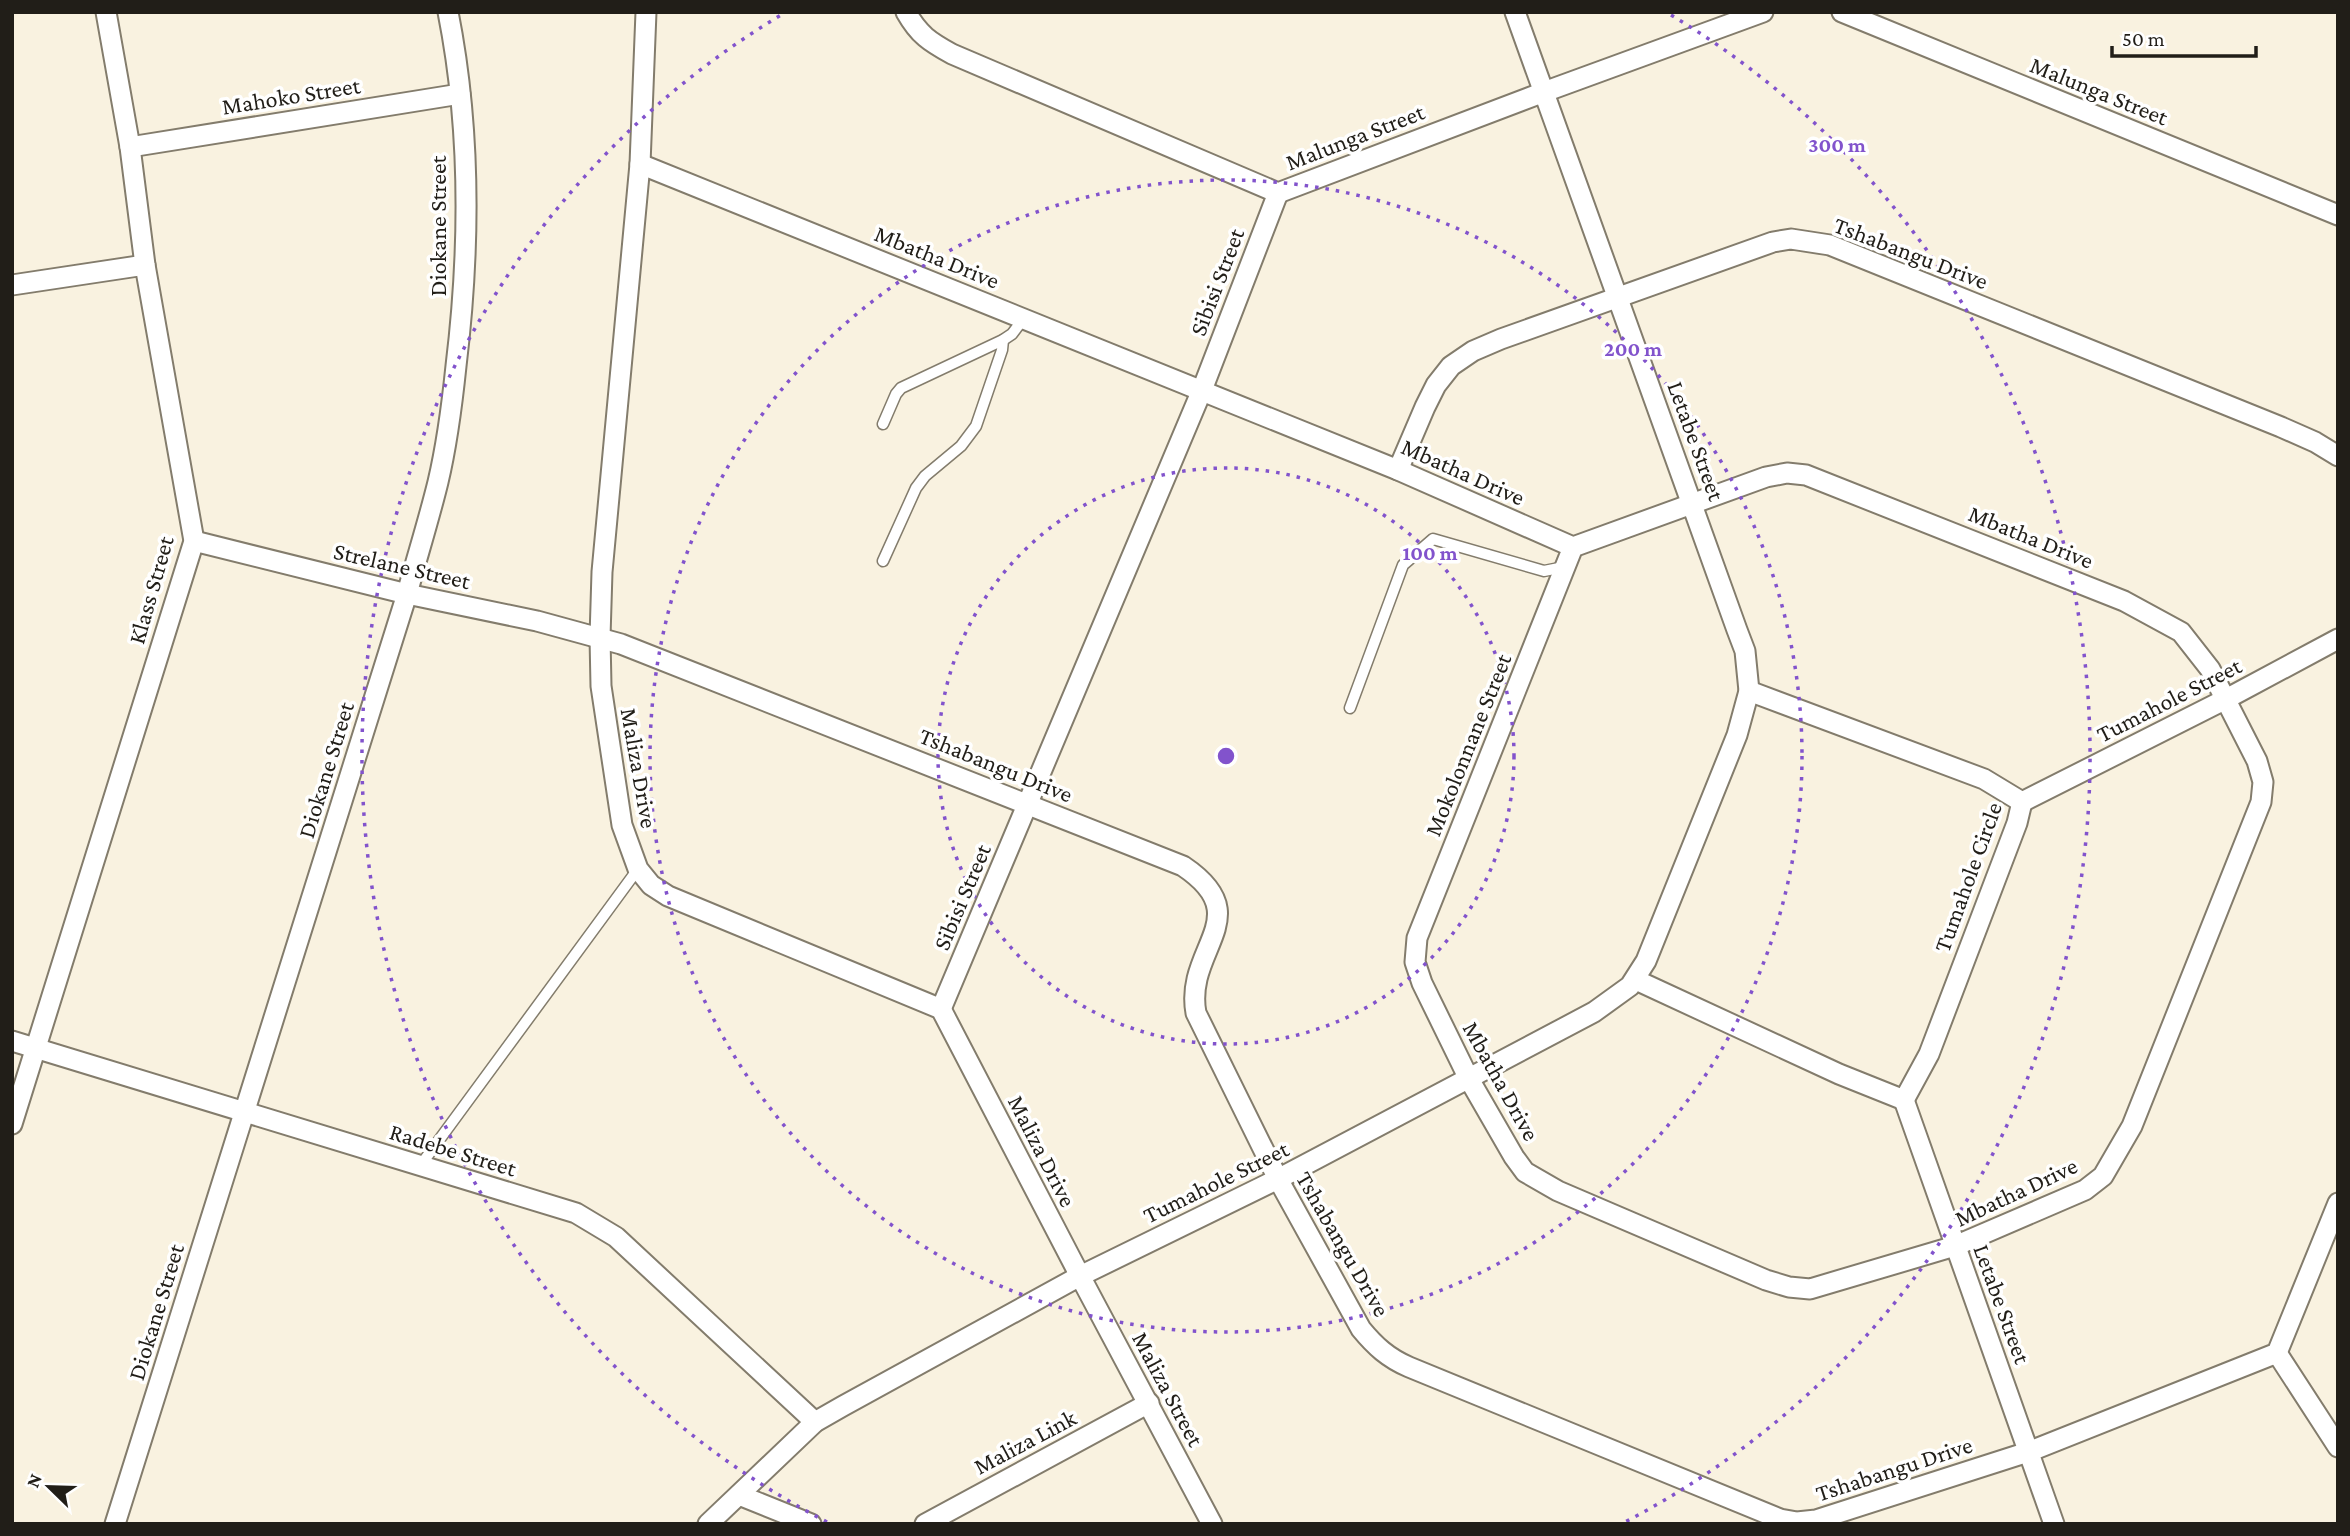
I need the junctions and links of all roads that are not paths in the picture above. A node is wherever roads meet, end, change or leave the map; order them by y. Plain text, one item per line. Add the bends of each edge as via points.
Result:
1 (106, 12) edge
2 (447, 12) edge
3 (646, 12) edge
4 (906, 12) edge
5 (1515, 12) edge
6 (1763, 12) edge
7 (1842, 12) edge
8 (1544, 92) junction
9 (460, 94) junction
10 (130, 147) junction
11 (640, 163) junction
12 (1278, 193) junction
13 (2338, 215) edge
14 (145, 265) junction
15 (12, 285) edge
16 (1617, 297) junction
17 (1024, 318) junction
18 (1003, 340) junction
19 (1202, 390) junction
20 (883, 424) dead end
21 (2338, 456) edge
22 (1398, 470) junction
23 (1692, 502) junction
24 (194, 541) junction
25 (1573, 547) junction
26 (883, 561) dead end
27 (1565, 567) junction
28 (407, 594) junction
29 (600, 637) junction
30 (2338, 639) edge
31 (1749, 691) junction
32 (2226, 699) junction
33 (1350, 708) dead end
34 (2022, 802) junction
35 (1028, 804) junction
36 (638, 869) junction
37 (1415, 962) joint
38 (1636, 980) junction
39 (941, 1009) junction
40 (12, 1041) edge
41 (36, 1048) junction
42 (1469, 1079) junction
43 (1904, 1100) junction
44 (244, 1113) junction
45 (12, 1124) edge
46 (420, 1166) junction
47 (1278, 1179) junction
48 (2338, 1203) edge
49 (1955, 1246) junction
50 (1080, 1276) junction
51 (2277, 1353) junction
52 (1149, 1403) junction
53 (815, 1422) junction
54 (2338, 1447) edge
55 (2028, 1452) junction
56 (739, 1495) junction
57 (1212, 1523) edge
58 (1797, 1523) edge
59 (116, 1524) edge
60 (708, 1524) edge
61 (811, 1524) edge
62 (925, 1524) edge
63 (2054, 1524) edge

1 - 10 street, Klass Street
2 - 9 street, Diokane Street
3 - 11 street
4 - 12 street, Malunga Street via 919,32 952,54
5 - 8 street, Letabe Street
6 - 8 street, Malunga Street
7 - 13 street, Malunga Street
8 - 12 street, Malunga Street
8 - 16 street, Letabe Street
9 - 10 street, Mahoko Street
9 - 28 street, Diokane Street via 466,190 461,328 439,480
10 - 14 street, Klass Street
11 - 17 street, Mbatha Drive
11 - 29 street, Maliza Drive
12 - 19 street, Sibisi Street
14 - 15 street
14 - 24 street, Klass Street
16 - 21 street, Tshabangu Drive via 1773,242 1811,240 2281,427
16 - 22 street, Tshabangu Drive via 1500,339 1451,366 1425,407
16 - 23 street, Letabe Street
17 - 18 lane
17 - 19 street, Mbatha Drive
18 - 20 lane via 901,388
18 - 26 lane via 976,426 916,488
19 - 22 street, Mbatha Drive
19 - 35 street, Sibisi Street
22 - 25 street, Mbatha Drive
23 - 25 street, Mbatha Drive
23 - 31 street, Letabe Street via 1745,651
23 - 32 street, Mbatha Drive via 1787,473 1831,484 2153,615 2196,649
24 - 28 street, Strelane Street
24 - 41 street, Klass Street
25 - 27 street, Mokolonnane Street
27 - 33 lane via 1544,571 1433,539 1403,565
27 - 37 street, Mokolonnane Street via 1417,938
28 - 29 street, Strelane Street
28 - 44 street, Diokane Street
29 - 35 street, Tshabangu Drive
29 - 36 street, Maliza Drive via 601,687 622,825
30 - 32 street, Tumahole Street
31 - 34 street, Tumahole Circle via 1984,779
31 - 38 street via 1737,735
32 - 34 street, Tumahole Street
32 - 49 street, Mbatha Drive via 2257,761 2263,782 2261,802 2117,1157 2085,1190
34 - 43 street, Tumahole Circle via 1929,1054
35 - 39 street, Sibisi Street
35 - 47 street, Tshabangu Drive via 1183,866 1207,884 1218,915 1197,978 1196,1013
36 - 39 street, Maliza Drive via 668,895
36 - 46 lane
37 - 42 street, Mbatha Drive
38 - 42 street, Tumahole Street via 1594,1012
38 - 43 street
39 - 50 street, Maliza Drive
40 - 41 street, Radebe Street
41 - 44 street, Radebe Street
41 - 45 street, Klass Street
42 - 47 street, Tumahole Street
42 - 49 street, Mbatha Drive via 1514,1157 1539,1182 1766,1280 1810,1289
43 - 49 street, Letabe Street
44 - 46 street, Radebe Street
44 - 59 street, Diokane Street
46 - 53 street, Radebe Street via 576,1213 617,1237
47 - 50 street, Tumahole Street
47 - 58 street, Tshabangu Drive via 1361,1329 1391,1359
48 - 51 street
49 - 55 street, Letabe Street
50 - 52 street, Maliza Street
50 - 53 street, Tumahole Street
51 - 54 street
51 - 55 street, Tshabangu Drive
52 - 57 street, Maliza Street
52 - 62 street, Maliza Link
53 - 56 street, Tumahole Street
55 - 58 street, Tshabangu Drive
55 - 63 street, Letabe Street
56 - 60 street, Tumahole Street
56 - 61 street

